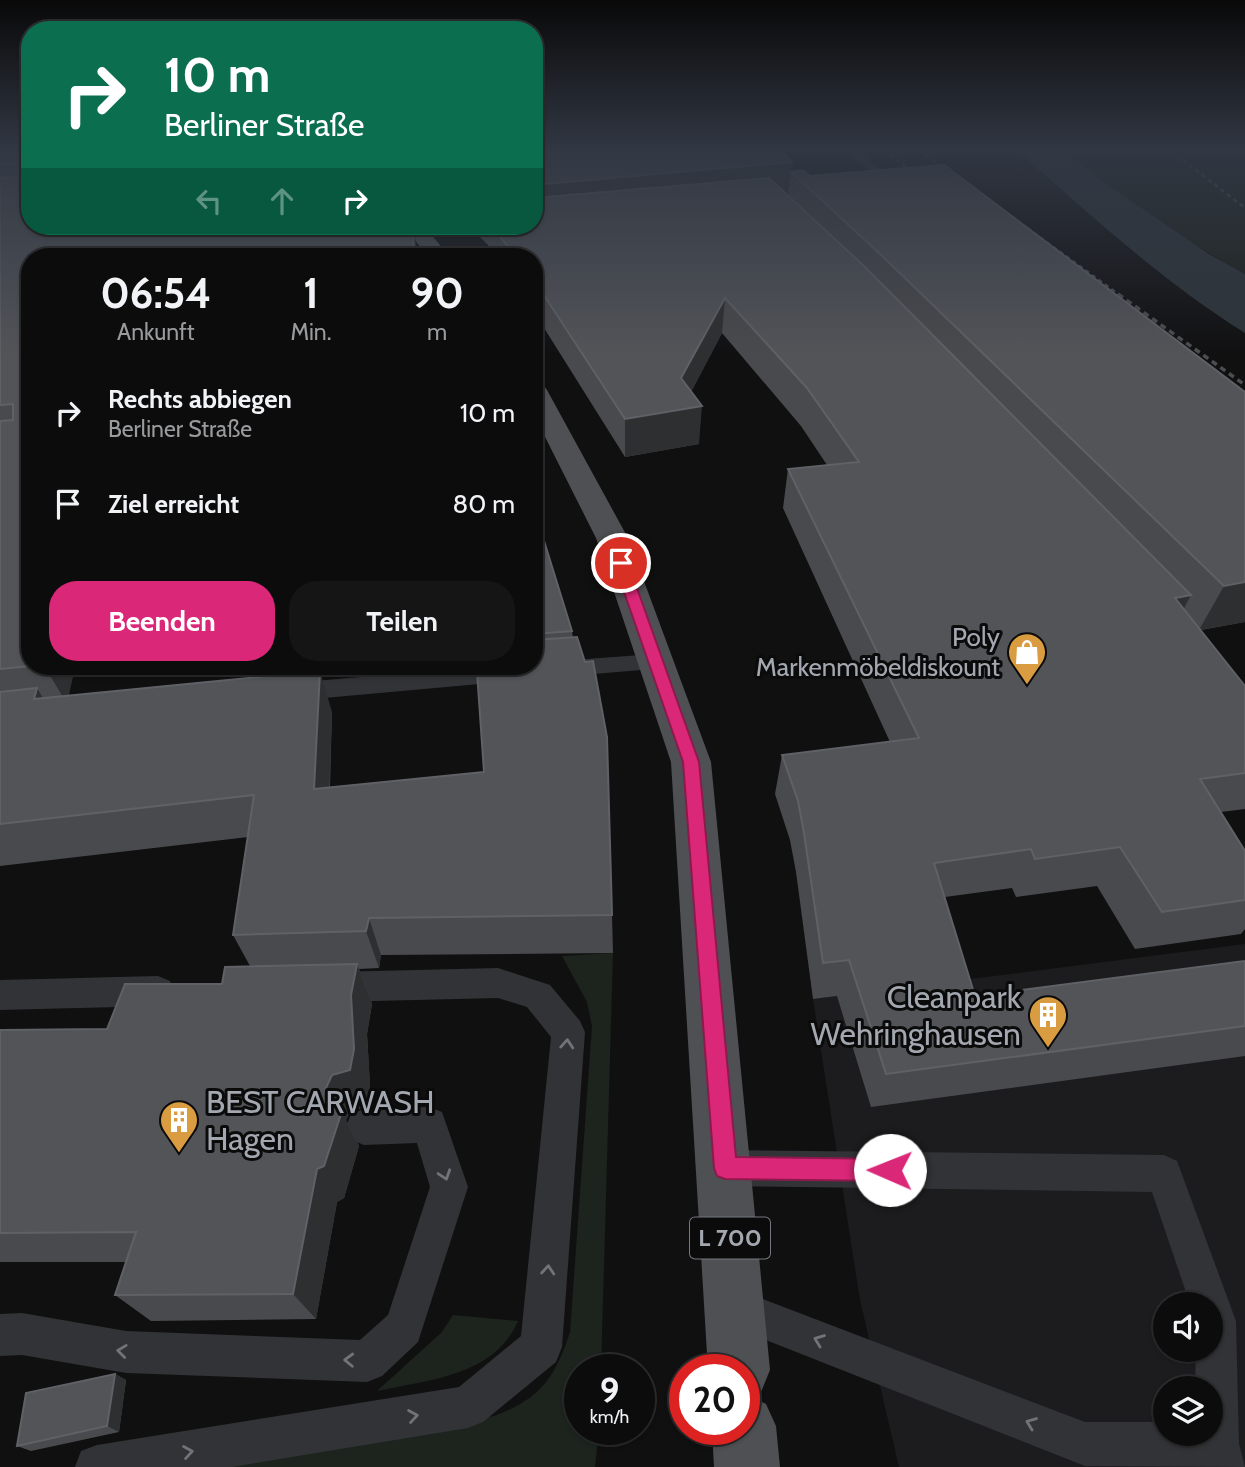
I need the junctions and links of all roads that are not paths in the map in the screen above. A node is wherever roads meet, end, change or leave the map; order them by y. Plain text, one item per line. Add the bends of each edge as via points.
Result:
1 (268, 235) edge
2 (394, 235) edge
3 (384, 237) edge
4 (303, 243) edge
5 (543, 407) edge
6 (655, 662) junction
7 (543, 670) edge
8 (467, 675) edge
9 (273, 694) edge
10 (304, 988) edge
11 (194, 990) edge
12 (0, 995) edge
13 (364, 1127) dead end
14 (725, 1168) junction
15 (1205, 1292) edge
16 (734, 1308) junction
17 (0, 1335) edge
18 (738, 1354) edge
19 (1218, 1362) edge
20 (745, 1445) edge
21 (1221, 1455) edge
22 (1088, 1456) edge
23 (97, 1467) edge
24 (747, 1467) edge

1 - 4 lane
2 - 3 lane
5 - 6 main road, L 700 via 612,538
6 - 7 lane
6 - 14 main road, L 700 via 691,762
8 - 9 lane
23 -> 10 lane via 468,1407 541,1347 568,1032 538,996 498,983
11 - 12 lane
13 -> 17 lane via 429,1125 449,1187 404,1328 367,1361 125,1352 22,1334
14 - 15 lane via 1164,1174
14 - 16 main road, L 700
16 - 18 main road, L 700
22 -> 16 lane
19 - 21 lane
20 - 24 main road
21 - 22 lane

